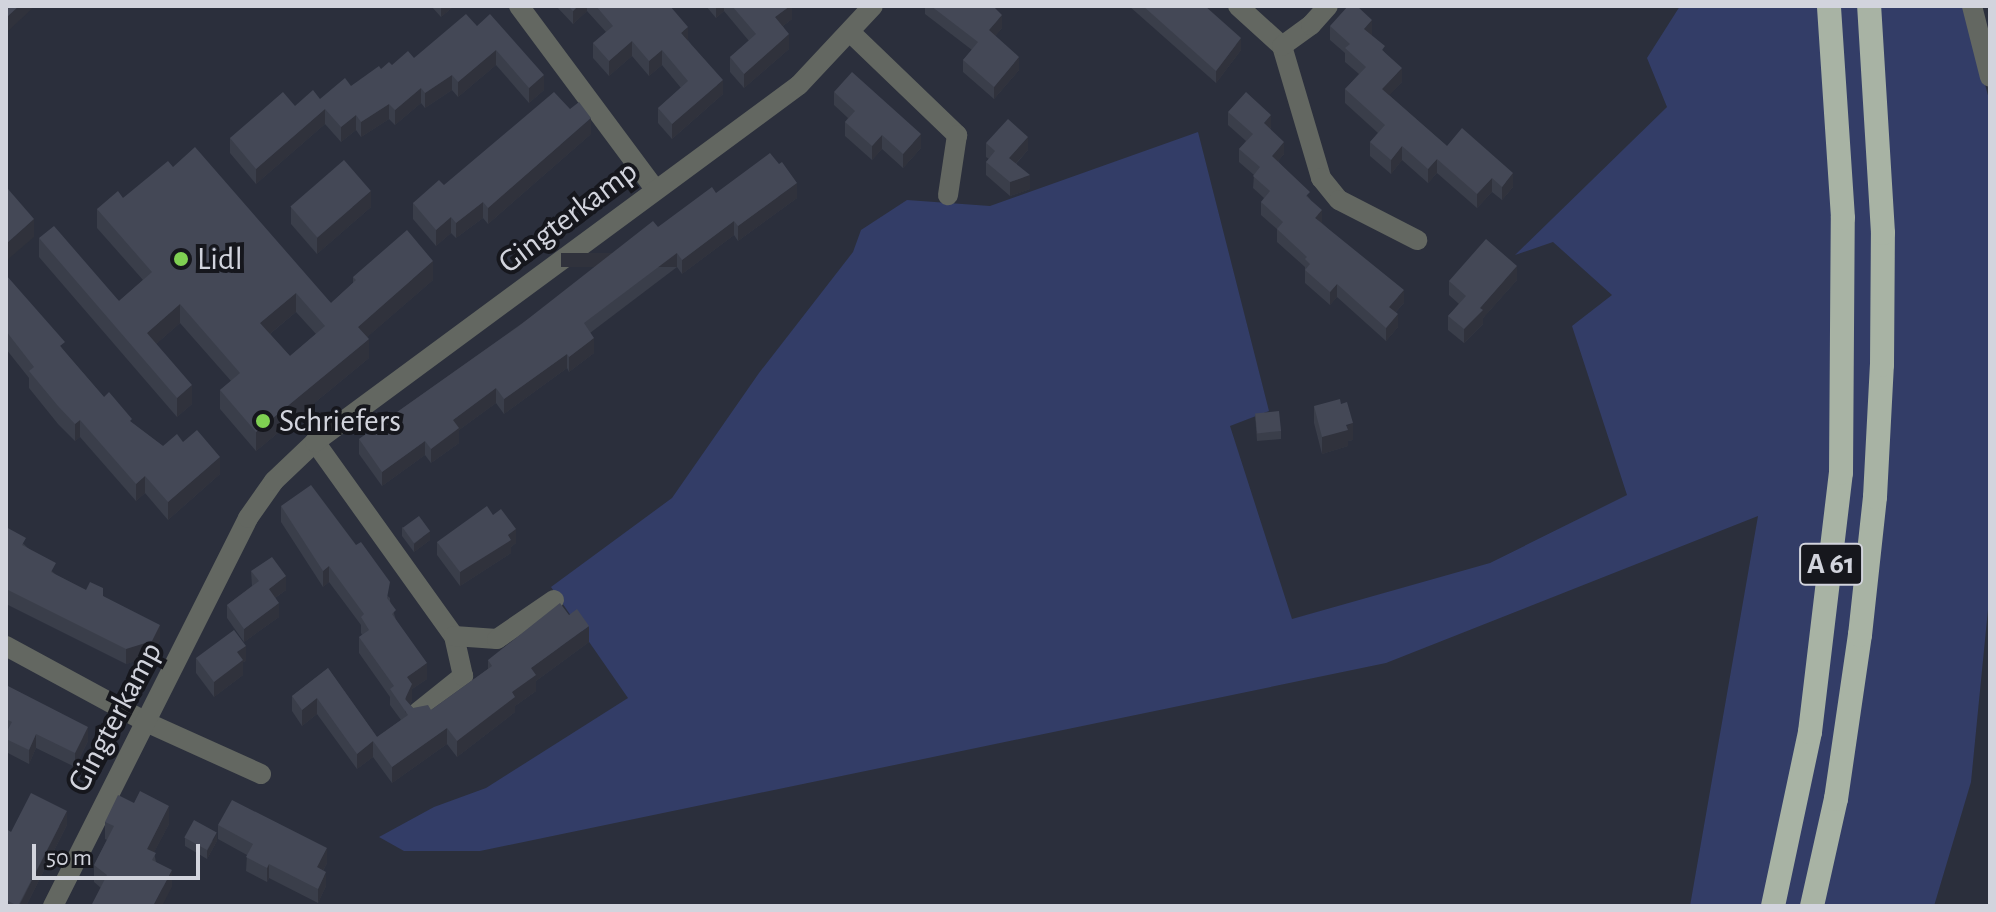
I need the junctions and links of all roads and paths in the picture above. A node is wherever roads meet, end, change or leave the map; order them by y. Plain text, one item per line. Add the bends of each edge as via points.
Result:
1 (519, 6) edge
2 (873, 6) edge
3 (1238, 6) edge
4 (1328, 6) edge
5 (1829, 6) edge
6 (1869, 6) edge
7 (1972, 6) edge
8 (850, 32) junction
9 (1282, 46) junction
10 (1990, 77) edge
11 (655, 189) junction
12 (948, 195) dead end
13 (1417, 240) dead end
14 (315, 442) junction
15 (554, 600) dead end
16 (454, 636) junction
17 (6, 646) edge
18 (418, 712) edge
19 (148, 723) junction
20 (261, 774) dead end
21 (53, 906) edge
22 (1773, 906) edge
23 (1812, 906) edge

1 - 11 street
2 - 8 street, Gingterkamp
3 - 9 street
4 - 9 street
5 - 22 highway, A 61 via 1843,218 1841,473 1810,732
6 - 23 highway, A 61 via 1883,233 1875,497 1836,799
7 - 10 street
8 - 11 street, Gingterkamp via 799,85
8 - 12 street via 957,135
9 - 13 street via 1321,178 1339,200
11 - 14 street, Gingterkamp
14 - 16 street
14 - 19 street, Gingterkamp via 274,481 248,518
15 - 16 street via 497,639
16 - 18 street via 463,676
17 - 19 street
19 - 20 street
19 - 21 street, Gingterkamp

